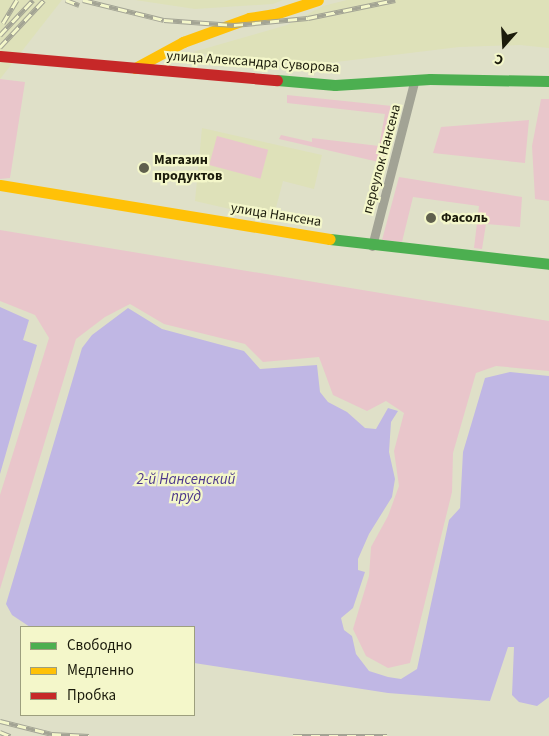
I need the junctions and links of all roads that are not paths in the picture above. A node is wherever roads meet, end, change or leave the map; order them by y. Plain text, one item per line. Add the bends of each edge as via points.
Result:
1 (318, 0) edge
2 (0, 56) edge
3 (135, 68) junction
4 (415, 79) junction
5 (549, 81) edge
6 (0, 185) edge
7 (372, 246) junction
8 (549, 264) edge

1 - 3 street, улица Александра Суворова via 275,14 249,18 183,42
2 - 3 street, улица Александра Суворова
3 - 4 street, улица Александра Суворова via 335,85
4 - 5 street, улица Александра Суворова
4 - 7 street, переулок Нансена
6 - 7 street, улица Нансена
7 - 8 street, улица Нансена

